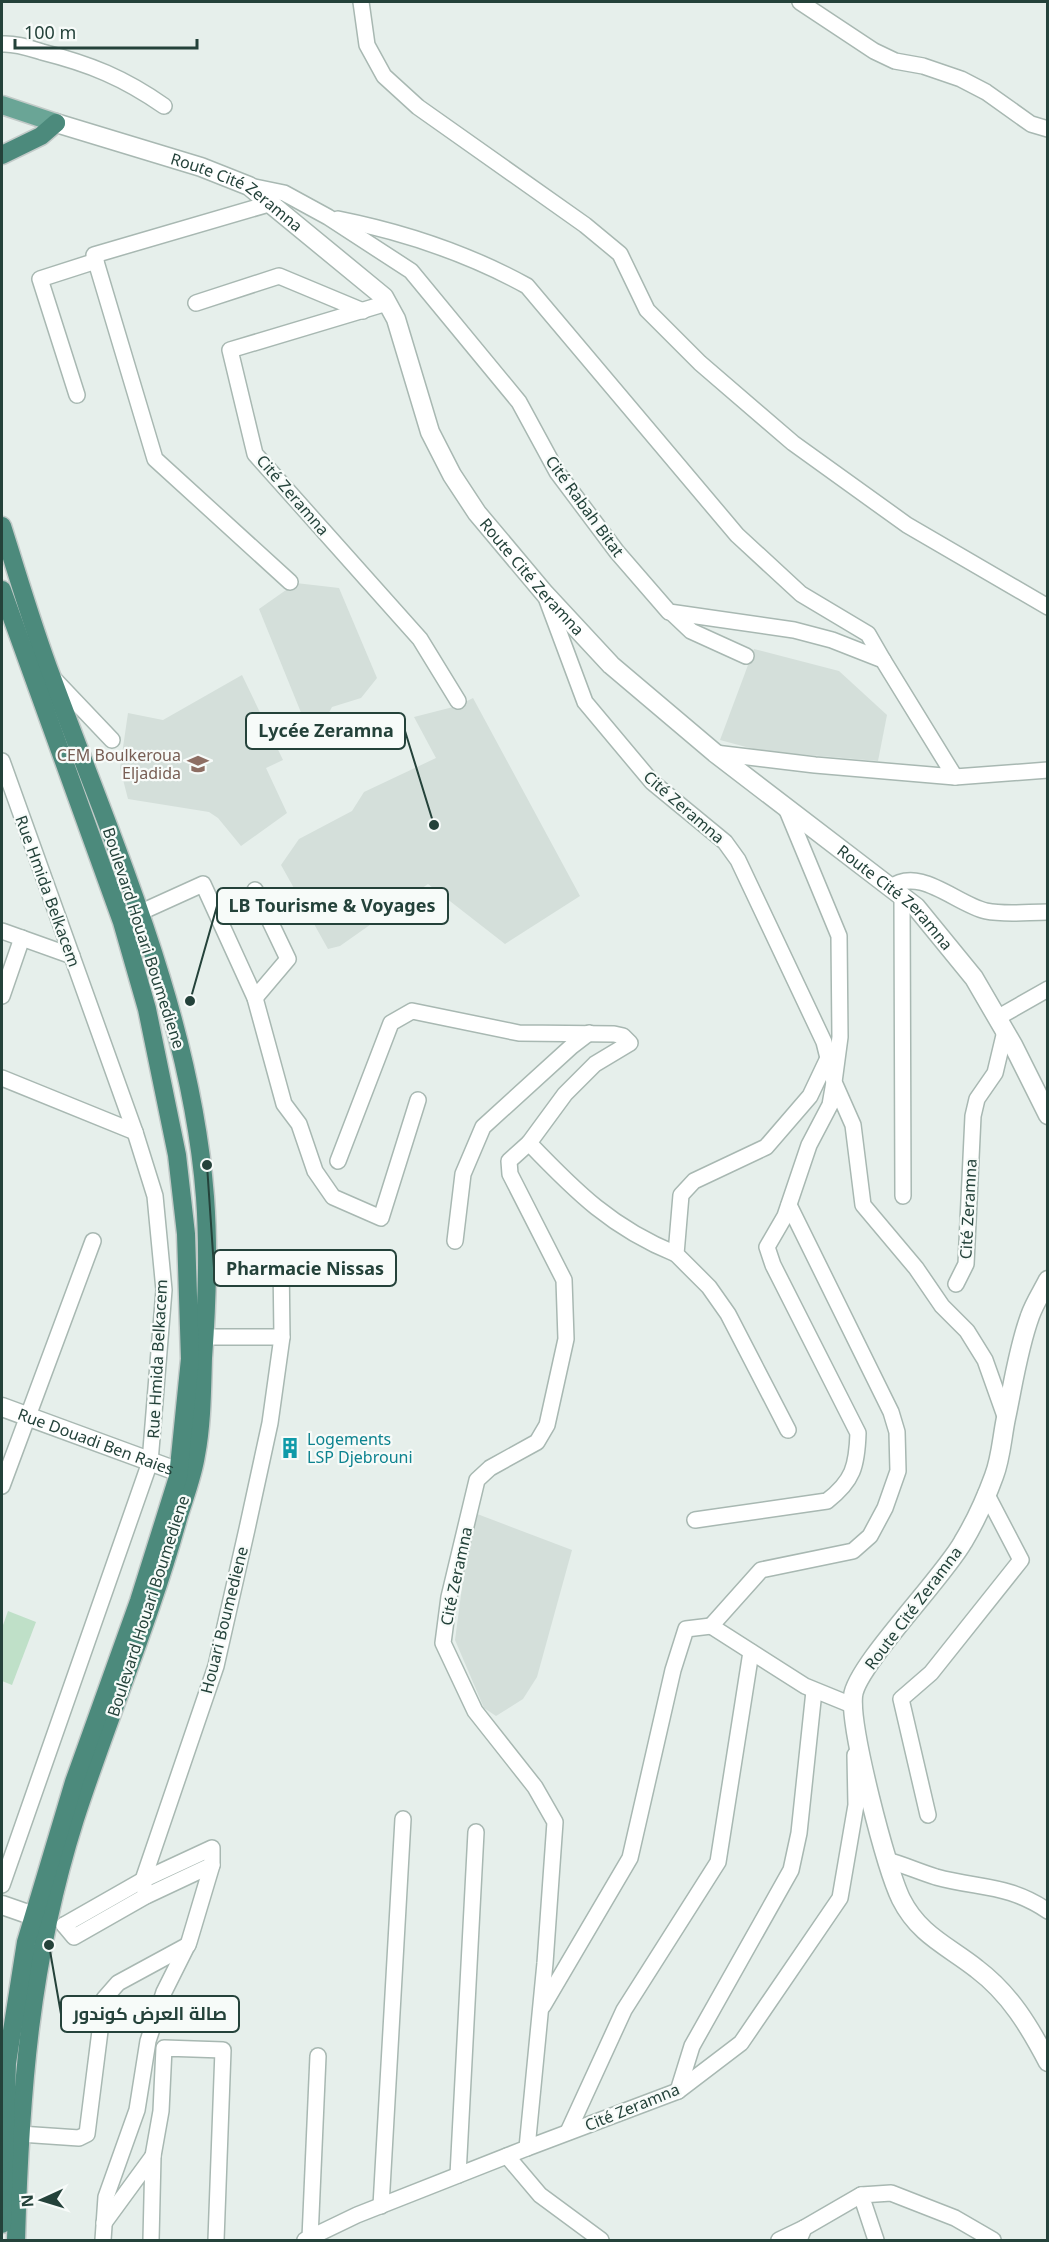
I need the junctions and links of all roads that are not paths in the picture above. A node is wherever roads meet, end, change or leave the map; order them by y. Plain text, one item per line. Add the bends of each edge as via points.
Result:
1 (361, 2) edge
2 (800, 2) edge
3 (2, 44) edge
4 (2, 105) edge
5 (164, 106) dead end
6 (56, 123) junction
7 (1047, 129) edge
8 (2, 155) edge
9 (249, 186) junction
10 (272, 203) junction
11 (328, 217) junction
12 (96, 261) junction
13 (196, 303) dead end
14 (387, 303) junction
15 (363, 310) junction
16 (77, 395) dead end
17 (2, 526) edge
18 (290, 582) dead end
19 (2, 590) edge
20 (545, 594) junction
21 (1047, 607) edge
22 (672, 613) junction
23 (2, 624) edge
24 (746, 656) dead end
25 (883, 660) junction
26 (28, 664) junction
27 (51, 676) junction
28 (458, 701) dead end
29 (112, 740) dead end
30 (715, 753) junction
31 (2, 761) edge
32 (1047, 770) edge
33 (955, 777) junction
34 (785, 805) junction
35 (255, 890) dead end
36 (896, 892) junction
37 (1047, 912) edge
38 (139, 913) junction
39 (2, 931) edge
40 (22, 938) junction
41 (72, 957) junction
42 (1047, 989) edge
43 (2, 996) edge
44 (255, 998) junction
45 (1001, 1025) junction
46 (589, 1033) junction
47 (828, 1058) junction
48 (2, 1078) edge
49 (834, 1082) junction
50 (418, 1100) dead end
51 (1047, 1115) edge
52 (135, 1132) junction
53 (529, 1143) junction
54 (338, 1161) dead end
55 (903, 1196) dead end
56 (789, 1205) junction
57 (93, 1241) dead end
58 (455, 1241) dead end
59 (676, 1254) junction
60 (281, 1259) dead end
61 (1047, 1280) edge
62 (956, 1284) dead end
63 (197, 1337) junction
64 (282, 1337) junction
65 (2, 1407) edge
66 (27, 1416) junction
67 (1006, 1419) junction
68 (788, 1430) dead end
69 (150, 1462) junction
70 (184, 1474) junction
71 (2, 1486) edge
72 (986, 1493) junction
73 (695, 1520) dead end
74 (711, 1626) junction
75 (752, 1652) junction
76 (814, 1691) junction
77 (854, 1706) junction
78 (928, 1815) dead end
79 (403, 1819) dead end
80 (476, 1832) dead end
81 (887, 1860) junction
82 (212, 1865) junction
83 (143, 1880) junction
84 (2, 1886) edge
85 (146, 1896) junction
86 (2, 1905) edge
87 (1047, 1911) edge
88 (49, 1921) junction
89 (188, 1945) junction
90 (539, 2012) junction
91 (318, 2056) dead end
92 (1047, 2062) edge
93 (678, 2091) junction
94 (568, 2132) junction
95 (20, 2134) junction
96 (527, 2148) junction
97 (153, 2156) junction
98 (507, 2156) junction
99 (458, 2175) junction
100 (861, 2195) junction
101 (381, 2206) junction
102 (104, 2223) junction
103 (2, 2224) edge
104 (801, 2234) edge
105 (307, 2239) edge
106 (16, 2241) edge
107 (103, 2241) edge
108 (152, 2241) edge
109 (216, 2241) edge
110 (601, 2241) edge
111 (778, 2241) edge
112 (876, 2241) edge
113 (993, 2241) edge

1 - 21 street via 367,45 384,76 418,107 620,254 647,310 700,363 793,443 908,525
2 - 7 street via 874,51 895,61 962,79 1031,124
3 - 5 street via 105,70
4 - 6 main road, Route Cité Zeramna
6 - 8 highway via 36,139
6 - 9 street, Route Cité Zeramna via 201,167
9 - 10 street, Route Cité Zeramna
9 - 11 street, Cité Rabah Bitat via 284,193
10 - 12 street via 94,255
10 - 14 street, Route Cité Zeramna
11 - 22 street, Cité Rabah Bitat via 411,271 519,402 557,472 617,552
11 - 25 street, Cité Rabah Bitat via 383,228 499,270 527,286 737,535 801,594 868,634
12 - 16 street via 40,279
12 - 18 street via 155,459
13 - 15 street via 279,276
14 - 15 street, Cité Zeramna
14 - 20 street, Route Cité Zeramna via 396,319 430,432 452,475 477,513
15 - 28 street, Cité Zeramna via 230,350 255,454 420,639
17 - 27 highway, Boulevard Houari Boumediene
19 - 26 highway, Boulevard Houari Boumediene
20 - 30 street, Route Cité Zeramna via 611,665
20 - 47 street, Cité Zeramna via 585,702 652,782 725,842 738,860
22 - 24 street, Cité Rabah Bitat via 691,631
22 - 25 street via 795,630
23 - 26 highway via 12,652
25 - 33 street, Cité Rabah Bitat
26 - 63 highway, Boulevard Houari Boumediene via 122,922 151,1028 177,1155
27 - 29 street
27 - 38 highway, Boulevard Houari Boumediene
30 - 33 street
30 - 34 street, Route Cité Zeramna
31 - 41 street, Rue Hmida Belkacem
32 - 33 street
34 - 36 street, Route Cité Zeramna
34 - 49 street, Cité Zeramna via 839,936 840,1037
35 - 44 street via 288,959
36 - 37 street via 899,881 917,880 986,910
36 - 45 street, Route Cité Zeramna via 915,907 956,954
36 - 55 street
38 - 44 street via 203,884
38 - 63 highway, Boulevard Houari Boumediene via 178,1042 198,1139 207,1252
39 - 40 street
40 - 41 street
40 - 43 street
41 - 52 street, Rue Hmida Belkacem
42 - 45 street
44 - 50 street via 284,1104 299,1124 315,1171 333,1197 381,1218
45 - 51 street, Route Cité Zeramna
45 - 62 street, Cité Zeramna via 994,1073 977,1099 973,1116 966,1264
46 - 53 street, Cité Zeramna via 623,1036 630,1043 595,1064 565,1094
46 - 54 street, Cité Zeramna via 519,1033 412,1011 392,1023
46 - 58 street via 483,1127 463,1174
47 - 49 street, Cité Zeramna
47 - 59 street via 810,1096 766,1147 694,1181 681,1196
48 - 52 street
49 - 56 street, Cité Zeramna via 830,1105 809,1145
49 - 67 street via 853,1125 863,1205 942,1306 968,1331 986,1360
52 - 69 street, Rue Hmida Belkacem via 155,1196 164,1290
53 - 59 street via 579,1195 640,1240
53 - 90 street, Cité Zeramna via 509,1161 510,1174 564,1280 564,1357 547,1425 537,1442 490,1468 477,1480 449,1597 443,1643 475,1711 535,1787 555,1822
56 - 73 street, Cité Zeramna via 767,1246 858,1433 853,1472 843,1488 827,1501
56 - 74 street via 891,1412 897,1432 898,1471 870,1536 853,1551 761,1570
57 - 66 street
59 - 68 street via 709,1287 728,1314
60 - 64 street, Houari Boumediene
61 - 67 street, Route Cité Zeramna via 1030,1315
63 - 64 street
63 - 70 highway, Boulevard Houari Boumediene via 196,1456
64 - 83 street, Houari Boumediene via 270,1423 216,1666
65 - 66 street, Rue Douadi Ben Raies
66 - 69 street, Rue Douadi Ben Raies
66 - 71 street
67 - 72 street, Route Cité Zeramna via 994,1475
69 - 70 street, Rue Douadi Ben Raies
69 - 84 street, Rue Hmida Belkacem
70 - 88 highway, Boulevard Houari Boumediene via 168,1557 75,1820
72 - 77 street, Route Cité Zeramna via 963,1542 859,1680
72 - 78 street via 1021,1560 931,1673 901,1699
74 - 75 street
74 - 90 street via 686,1629 630,1858
75 - 76 street
75 - 94 street via 718,1862 624,2010
76 - 77 street
76 - 93 street via 799,1833 791,1870 692,2046
77 - 81 street, Route Cité Zeramna via 858,1741
77 - 93 street, Cité Zeramna via 856,1805 840,1898 741,2043
79 - 101 street
80 - 99 street
81 - 87 street via 935,1876 1003,1888
81 - 92 street, Route Cité Zeramna via 901,1899 916,1922 1002,1992 1025,2018
82 - 83 street via 212,1848
82 - 85 street
82 - 89 street
83 - 85 street, Houari Boumediene
83 - 88 street
85 - 88 street via 74,1937
86 - 88 street
88 - 95 highway, Boulevard Houari Boumediene via 40,1952 27,2042
88 - 103 highway, Boulevard Houari Boumediene via 14,2009 7,2062
89 - 95 street via 118,1983 104,1999 87,2134 79,2138
89 - 102 street via 164,1992 148,2041 137,2110 106,2197
90 - 96 street, Cité Zeramna
91 - 105 street
93 - 94 street, Cité Zeramna
94 - 96 street, Cité Zeramna
95 - 106 highway, Boulevard Houari Boumediene
96 - 98 street
97 - 102 street
97 - 108 street
97 - 109 street via 161,2111 164,2048 223,2050
98 - 99 street
98 - 110 street via 540,2195
99 - 101 street
100 - 104 street
100 - 112 street
100 - 113 street via 891,2193 955,2218
101 - 105 street
102 - 107 street
104 - 111 street

